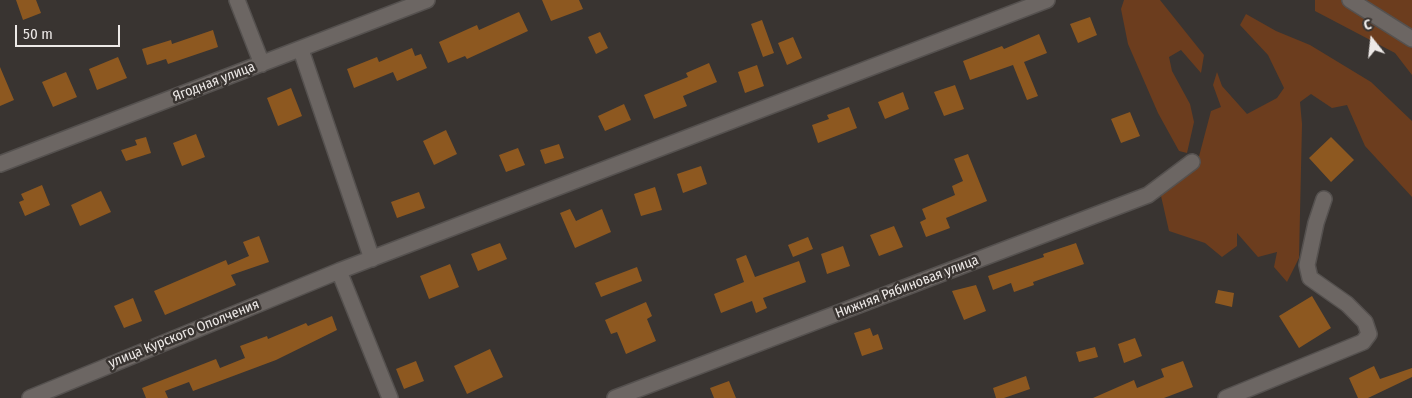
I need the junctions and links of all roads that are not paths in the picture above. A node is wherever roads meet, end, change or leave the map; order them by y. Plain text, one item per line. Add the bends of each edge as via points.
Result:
1 (237, 0) edge
2 (427, 0) edge
3 (1047, 0) edge
4 (1350, 0) edge
5 (1412, 39) edge
6 (301, 50) junction
7 (262, 64) junction
8 (1192, 162) dead end
9 (0, 164) edge
10 (1324, 199) dead end
11 (372, 259) junction
12 (339, 271) junction
13 (30, 398) edge
14 (390, 398) edge
15 (615, 398) edge
16 (1226, 398) edge

1 - 7 street
2 - 6 street, Ягодная улица
3 - 11 street, улица Курского Ополчения
4 - 5 street
6 - 7 street, Ягодная улица
6 - 11 street
7 - 9 street, Ягодная улица
8 - 15 street, Нижняя Рябиновая улица via 1148,195
10 - 16 street via 1307,265 1310,278 1347,304 1365,322 1369,334 1363,342
11 - 12 street, улица Курского Ополчения
12 - 13 street, улица Курского Ополчения
12 - 14 street

